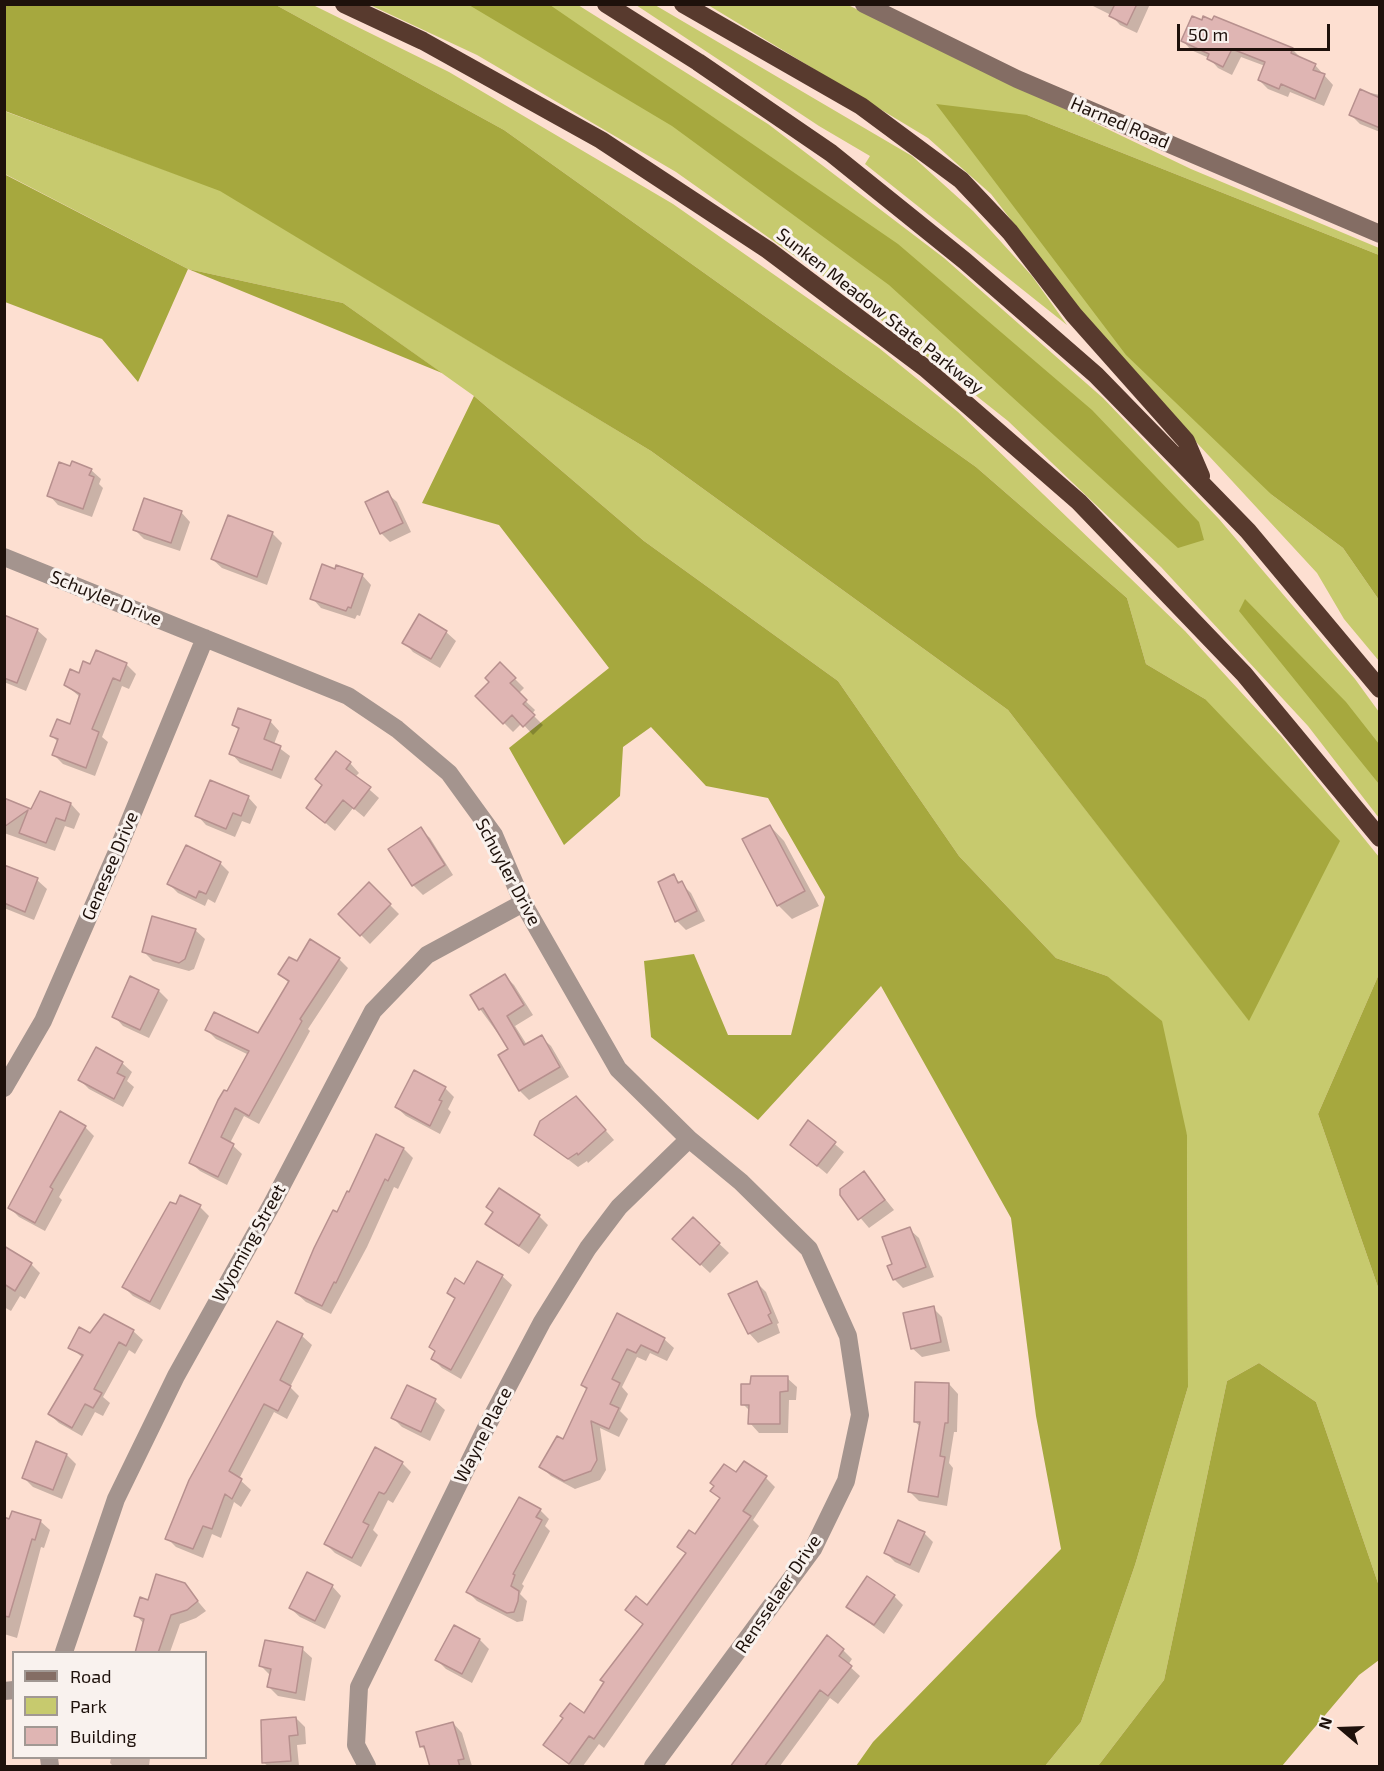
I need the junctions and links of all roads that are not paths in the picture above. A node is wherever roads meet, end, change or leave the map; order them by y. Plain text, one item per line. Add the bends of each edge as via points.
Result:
1 (344, 4) edge
2 (606, 4) edge
3 (683, 4) edge
4 (864, 4) edge
5 (1380, 234) edge
6 (1207, 489) junction
7 (4, 557) edge
8 (205, 638) junction
9 (1380, 689) edge
10 (1380, 838) edge
11 (523, 903) junction
12 (4, 1088) edge
13 (689, 1139) junction
14 (65, 1651) edge
15 (367, 1767) edge
16 (653, 1767) edge

1 - 10 highway, Sunken Meadow State Parkway via 423,41 601,140 768,250 925,368 1079,502 1244,674
2 - 6 highway via 821,147 965,261 1096,375
3 - 6 highway via 861,106 961,180 1004,225 1082,324 1186,441
4 - 5 main road, Harned Road via 1017,79
6 - 9 highway via 1248,531
7 - 8 street, Schuyler Drive
8 - 11 street, Schuyler Drive via 348,696 397,729 449,772 494,835
8 - 12 street, Genesee Drive via 43,1021
11 - 13 street, Schuyler Drive via 618,1069
11 - 14 street, Wyoming Street via 427,955 373,1011 176,1376 116,1499
13 - 15 street, Wayne Place via 619,1207 588,1248 542,1322 486,1428 358,1687 356,1745
13 - 16 street, Rensselaer Drive via 741,1182 809,1249 848,1336 860,1415 846,1481 813,1549

